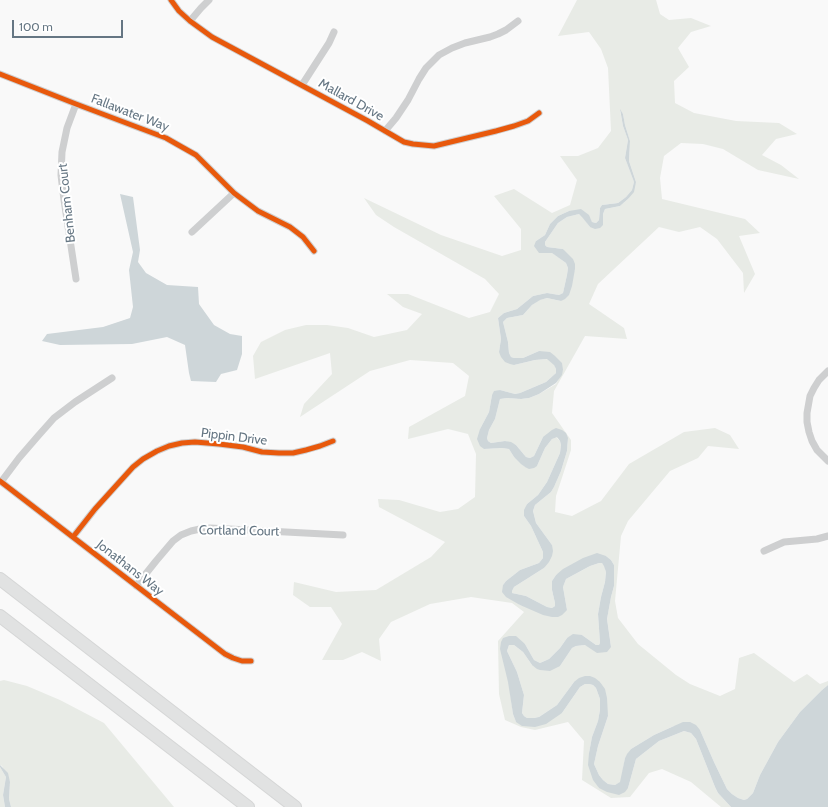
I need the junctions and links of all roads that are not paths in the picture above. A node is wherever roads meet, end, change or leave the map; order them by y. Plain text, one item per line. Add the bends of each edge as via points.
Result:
1 (171, 0) edge
2 (209, 0) edge
3 (518, 21) dead end
4 (190, 22) junction
5 (334, 32) dead end
6 (0, 74) edge
7 (302, 86) junction
8 (76, 104) junction
9 (539, 113) dead end
10 (385, 131) junction
11 (234, 193) junction
12 (192, 232) dead end
13 (314, 251) dead end
14 (76, 279) dead end
15 (828, 371) edge
16 (112, 378) dead end
17 (333, 441) dead end
18 (828, 461) edge
19 (1, 482) edge
20 (343, 535) dead end
21 (828, 536) edge
22 (73, 537) junction
23 (764, 550) dead end
24 (0, 579) edge
25 (136, 586) junction
26 (0, 616) edge
27 (251, 661) dead end
28 (248, 807) edge
29 (295, 807) edge

1 - 4 street, Mallard Drive
2 - 4 street
3 - 10 street via 498,34 465,43 439,55 426,68 404,106
4 - 7 street, Mallard Drive via 212,37
5 - 7 street
6 - 8 street, Fallawater Way
7 - 10 street, Mallard Drive
8 - 11 street, Fallawater Way via 166,138 196,155
8 - 14 street, Benham Court via 67,128 61,175
9 - 10 street, Mallard Drive via 508,128 434,146 404,142
11 - 12 street
11 - 13 street, Fallawater Way via 258,211 290,227 303,237
15 - 18 street via 819,380 810,396 807,422 812,441
16 - 19 street via 54,418
17 - 22 street, Pippin Drive via 293,453 262,452 243,447 195,442 169,446 133,467
19 - 22 street, Jonathans Way
20 - 25 street, Cortland Court via 210,528 195,530 173,541
21 - 23 street via 784,542
22 - 25 street, Jonathans Way
24 - 29 highway
25 - 27 street, Jonathans Way via 225,654
26 - 28 highway

